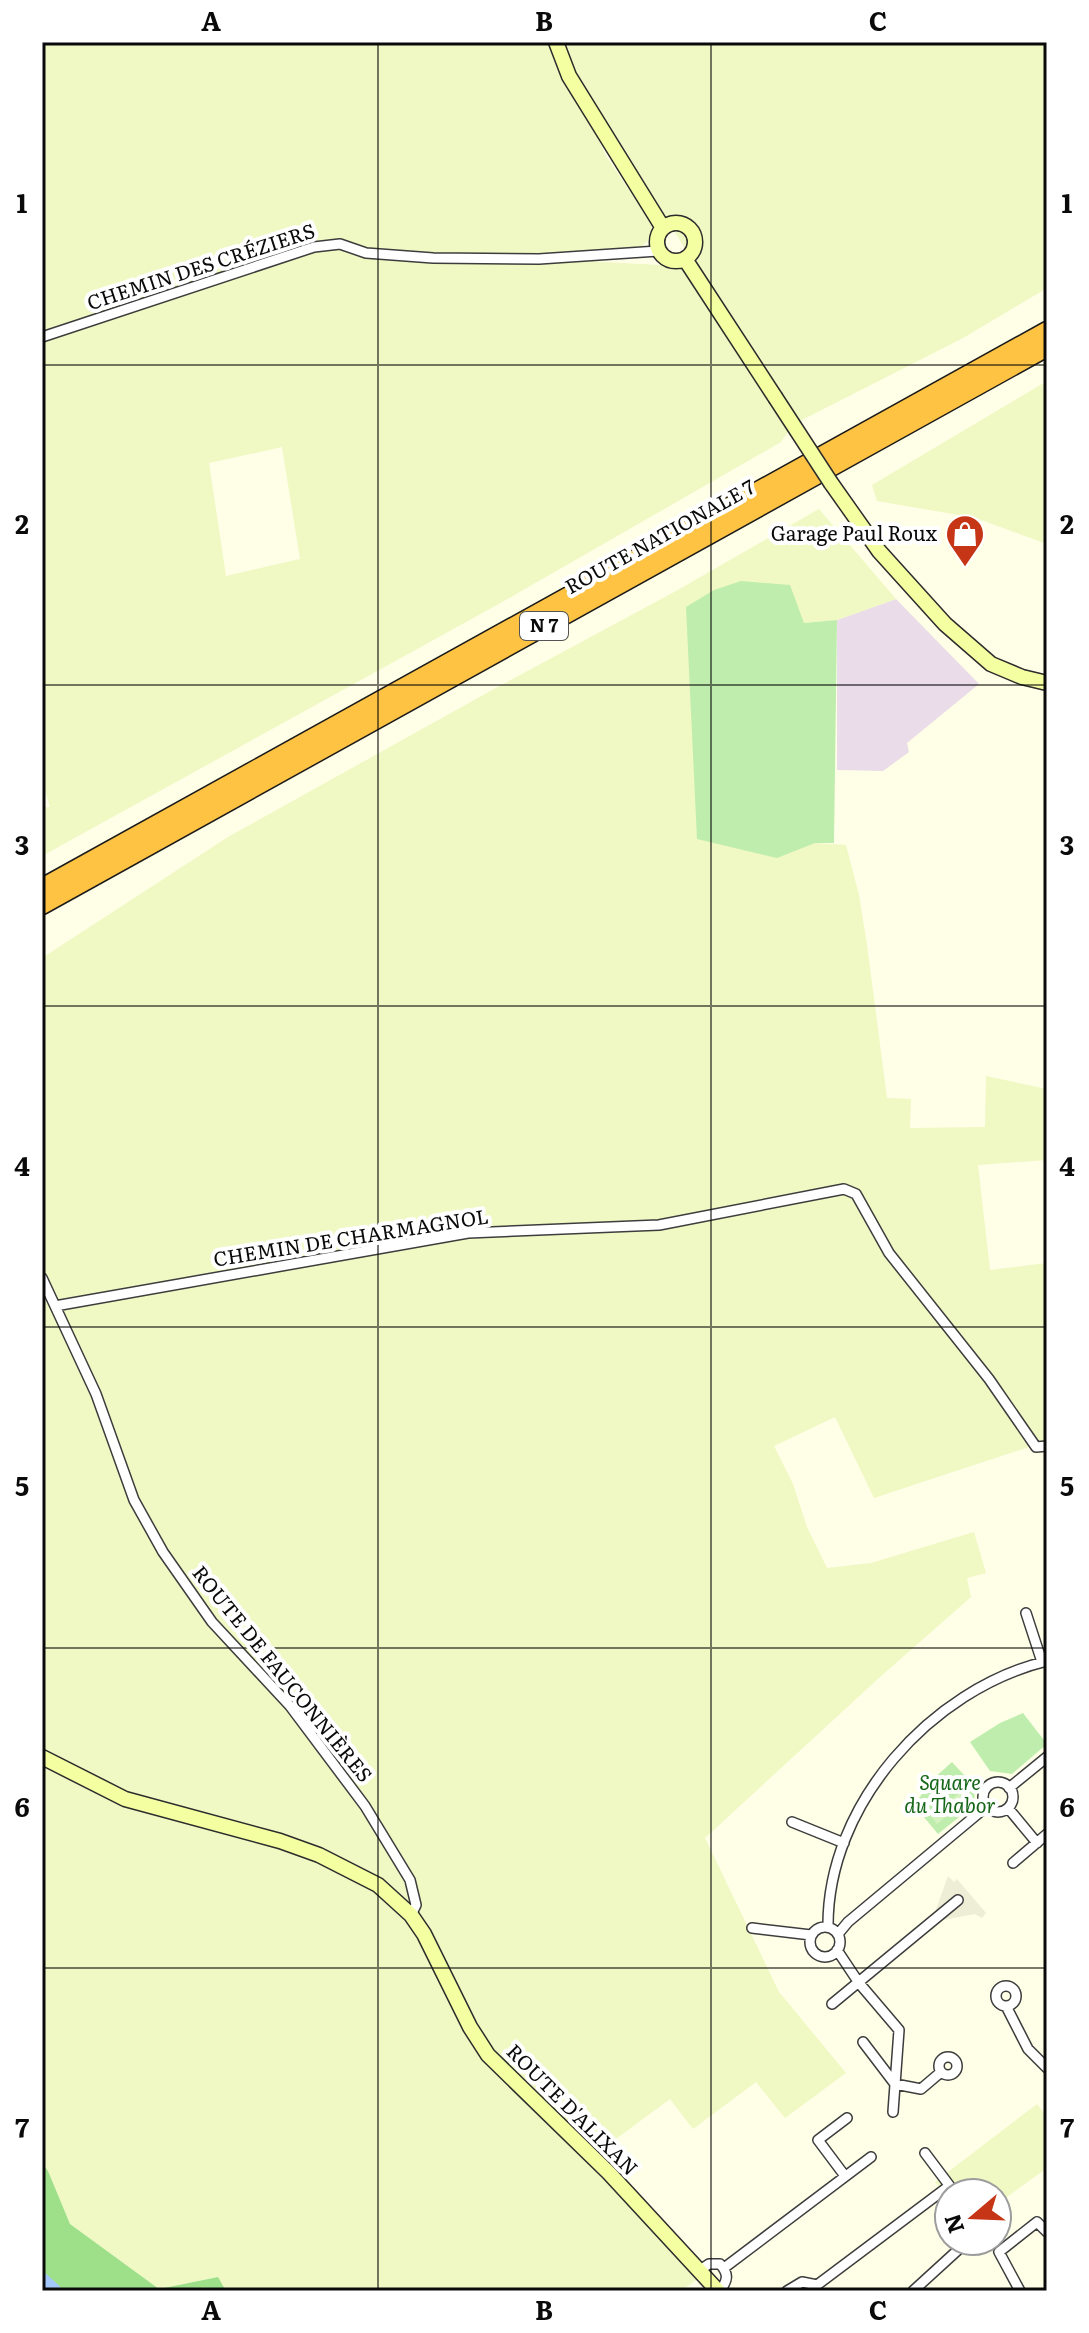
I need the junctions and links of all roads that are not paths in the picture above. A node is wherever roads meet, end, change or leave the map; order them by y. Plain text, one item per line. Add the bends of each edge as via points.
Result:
1 (556, 42) edge
2 (663, 228) junction
3 (658, 251) junction
4 (685, 259) junction
5 (1047, 331) edge
6 (42, 337) edge
7 (1047, 347) edge
8 (1047, 683) edge
9 (42, 888) edge
10 (42, 905) edge
11 (42, 1278) edge
12 (55, 1306) junction
13 (1047, 1446) edge
14 (1026, 1613) dead end
15 (1045, 1662) edge
16 (42, 1757) edge
17 (1047, 1757) edge
18 (1009, 1788) junction
19 (986, 1807) junction
20 (1008, 1808) junction
21 (792, 1822) dead end
22 (1047, 1834) edge
23 (844, 1843) junction
24 (1037, 1843) junction
25 (1013, 1863) dead end
26 (958, 1900) dead end
27 (411, 1915) junction
28 (828, 1927) junction
29 (752, 1928) dead end
30 (838, 1934) junction
31 (811, 1935) junction
32 (837, 1950) junction
33 (859, 1983) junction
34 (832, 2004) dead end
35 (1006, 2006) dead end
36 (863, 2042) dead end
37 (1047, 2068) edge
38 (941, 2072) dead end
39 (895, 2084) junction
40 (893, 2112) dead end
41 (847, 2118) dead end
42 (925, 2153) dead end
43 (871, 2157) dead end
44 (845, 2176) junction
45 (943, 2177) edge
46 (933, 2203) edge
47 (1047, 2232) edge
48 (950, 2257) edge
49 (724, 2268) junction
50 (700, 2270) junction
51 (719, 2291) edge
52 (787, 2291) edge
53 (913, 2291) edge
54 (1020, 2291) edge

1 - 2 main road via 569,76
2 - 3 main road
2 - 4 main road via 675,223 692,232 695,244
3 - 4 main road via 673,262
3 - 6 street, CHEMIN DES CRÉZIERS via 539,259 433,258 366,253 340,244 314,247
4 - 8 main road, bridge via 879,551 945,624 991,664
5 - 9 highway, ROUTE NATIONALE 7 / N 7
7 - 10 highway, ROUTE NATIONALE 7 / N 7
11 - 12 street, ROUTE DE FAUCONNIÈRES
12 - 13 street, CHEMIN DE CHARMAGNOL via 468,1233 659,1225 844,1189 856,1194 889,1253 1036,1447
12 - 27 street, ROUTE DE FAUCONNIÈRES via 96,1394 134,1500 163,1552 212,1622 290,1706 365,1806 410,1880 416,1905
14 - 15 street
15 - 23 street via 969,1695 920,1732 883,1772
16 - 27 main road, ROUTE D'ALIXAN via 125,1799 319,1855 378,1885
17 - 18 street
18 - 19 street via 1001,1782 988,1785 983,1795
18 - 20 street via 1013,1798
19 - 20 street via 999,1812
19 - 30 street
20 - 24 street
21 - 23 street
22 - 24 street
23 - 28 street
24 - 25 street
26 - 33 street
27 - 50 main road, ROUTE D'ALIXAN via 488,2055
28 - 30 street
28 - 31 street
29 - 31 street
30 - 32 street
31 - 32 street via 810,1945 819,1956
32 - 33 street
33 - 34 street
33 - 39 street via 899,2030
35 - 37 street via 1028,2049
36 - 39 street
38 - 39 street via 921,2089
39 - 40 street
41 - 44 street via 818,2140
42 - 45 street
43 - 44 street
44 - 49 street
46 - 52 street via 817,2285 802,2282
47 - 54 street via 1037,2222 999,2252
48 - 53 street
49 - 50 street via 709,2264
49 - 51 street via 727,2282
50 - 51 main road, ROUTE D'ALIXAN

